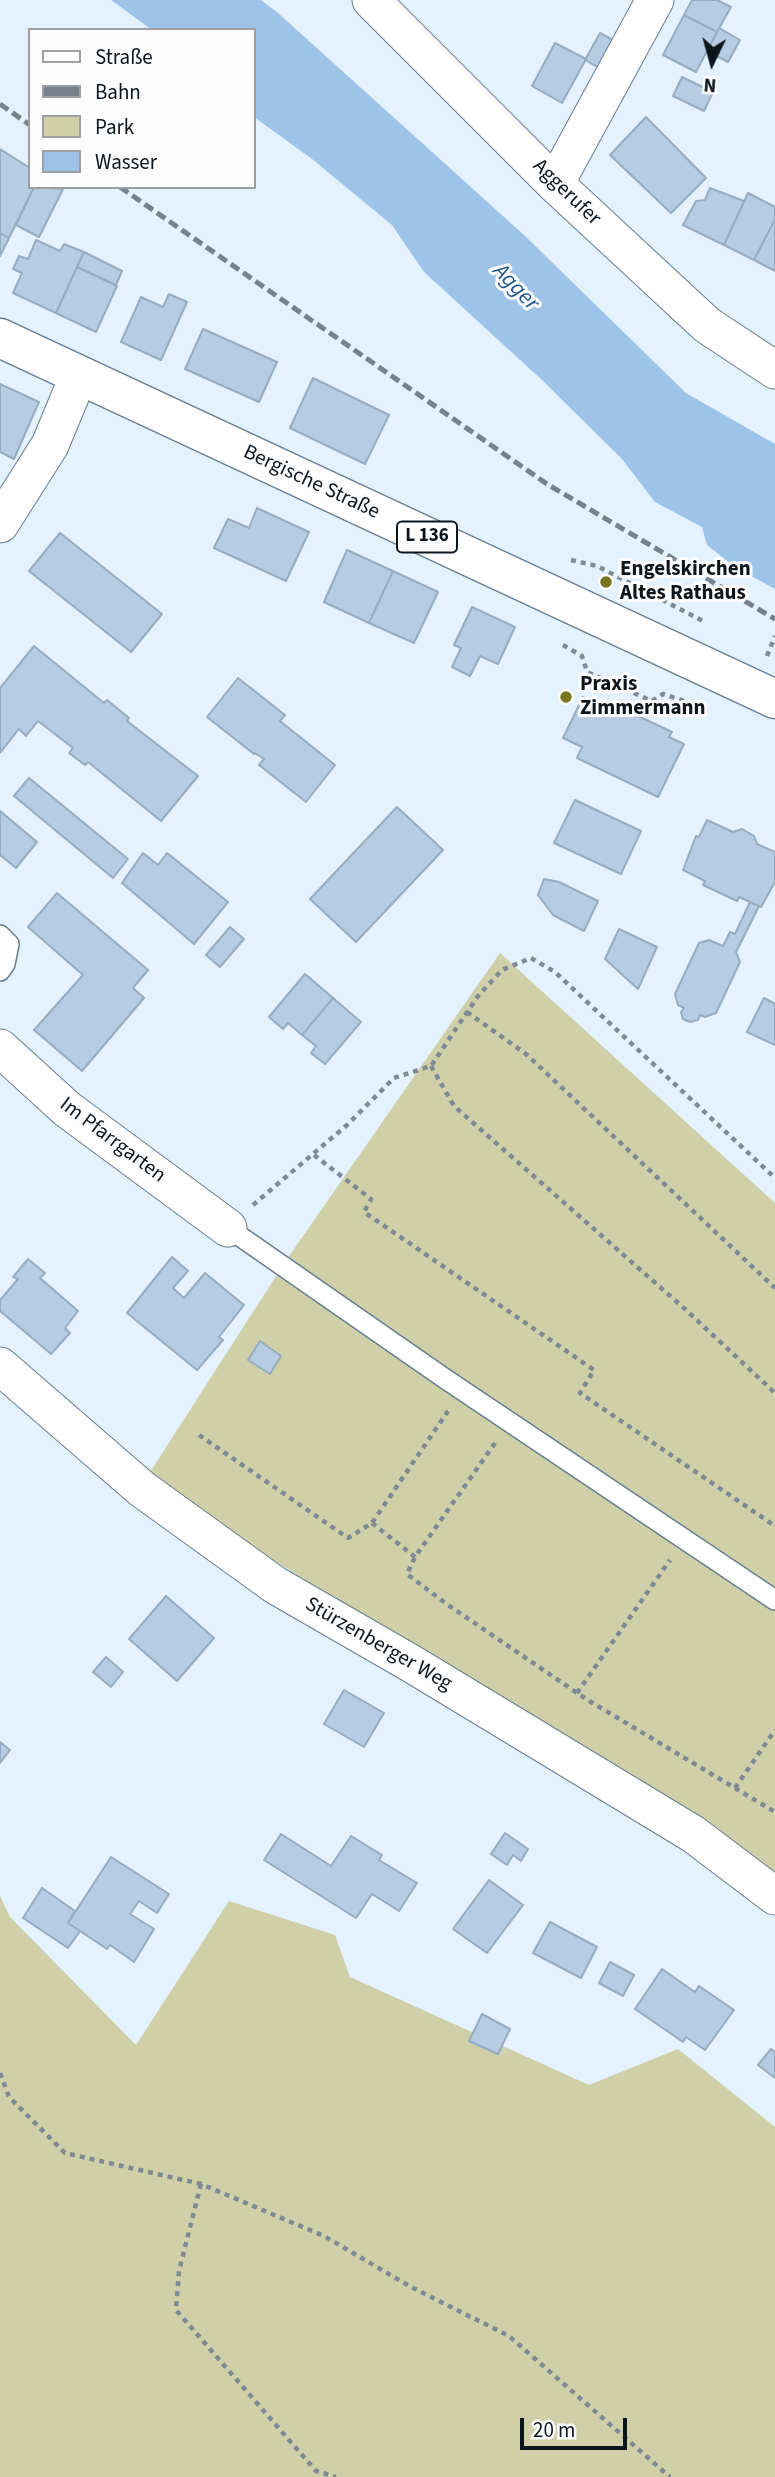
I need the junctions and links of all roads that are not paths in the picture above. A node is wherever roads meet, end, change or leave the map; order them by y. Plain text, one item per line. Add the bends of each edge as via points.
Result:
1 (370, 0) edge
2 (655, 0) edge
3 (555, 184) junction
4 (0, 338) edge
5 (775, 370) edge
6 (79, 375) junction
7 (0, 524) edge
8 (775, 699) edge
9 (0, 934) edge
10 (0, 971) edge
11 (0, 1048) edge
12 (228, 1228) joint
13 (0, 1366) edge
14 (775, 1600) edge
15 (774, 1895) edge

1 - 3 street, Aggerufer
2 - 3 street
3 - 5 street, Aggerufer via 707,325
4 - 6 main road, Bergische Straße / L 136
6 - 7 street via 50,445
6 - 8 main road, Bergische Straße / L 136
9 - 10 lane via 9,944
11 - 12 street, Im Pfarrgarten via 67,1109
12 - 14 lane
13 - 15 street, Stürzenberger Weg via 142,1489 275,1585 693,1834

